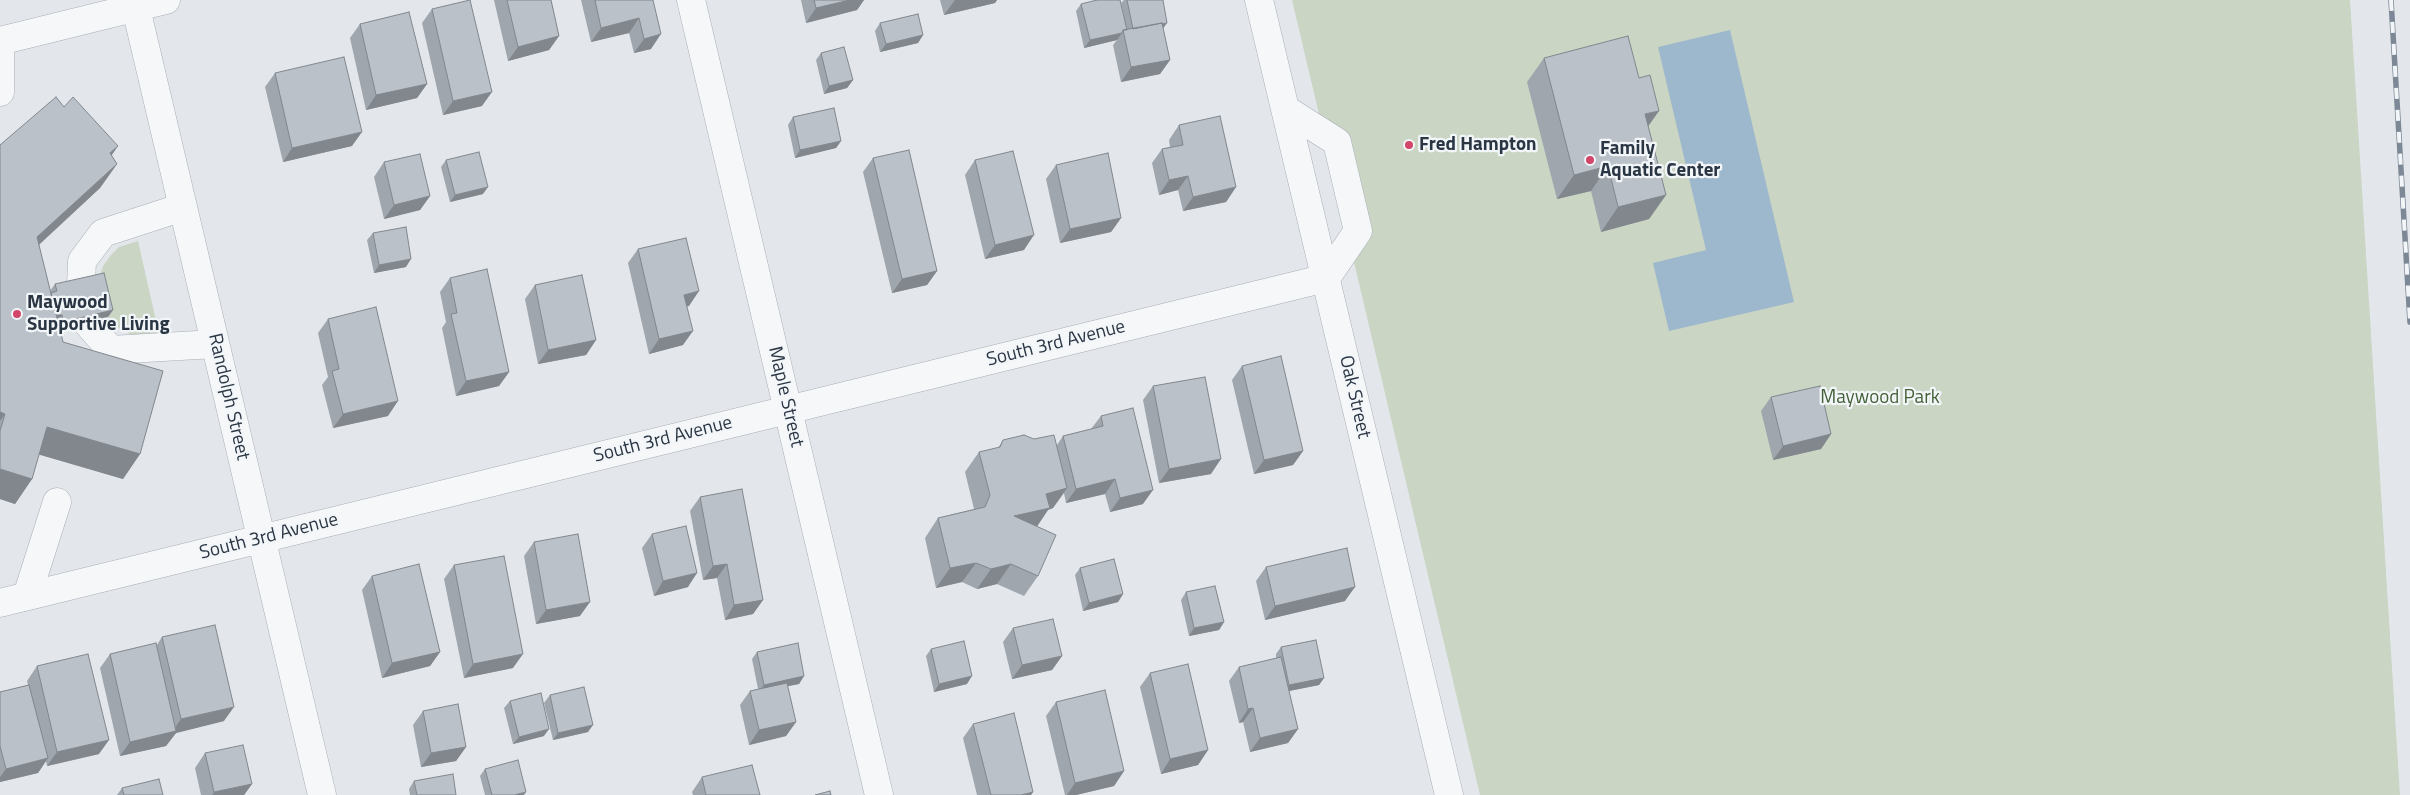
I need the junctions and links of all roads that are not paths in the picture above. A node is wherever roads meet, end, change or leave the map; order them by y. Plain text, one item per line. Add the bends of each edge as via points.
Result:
1 (166, 0) edge
2 (691, 0) edge
3 (1259, 0) edge
4 (135, 4) edge
5 (0, 41) edge
6 (0, 53) edge
7 (0, 92) edge
8 (1285, 109) junction
9 (183, 207) junction
10 (1326, 278) junction
11 (81, 285) edge
12 (88, 324) edge
13 (215, 344) junction
14 (788, 410) junction
15 (57, 502) dead end
16 (262, 539) junction
17 (27, 596) junction
18 (0, 603) edge
19 (322, 795) edge
20 (879, 795) edge
21 (1448, 795) edge

1 - 4 street
2 - 14 street, Maple Street
3 - 8 street, Oak Street
4 - 5 street
4 - 9 street, Randolph Street
6 - 7 street
8 - 10 street, Oak Street
8 - 10 street via 1336,142 1339,151 1358,231
9 - 11 street via 103,233 82,261
9 - 13 street, Randolph Street
10 - 14 street, South 3rd Avenue
10 - 21 street, Oak Street
12 - 13 street via 111,350
13 - 16 street, Randolph Street
14 - 16 street, South 3rd Avenue
14 - 20 street, Maple Street
15 - 17 street
16 - 17 street, South 3rd Avenue
16 - 19 street, Randolph Street
17 - 18 street, South 3rd Avenue

